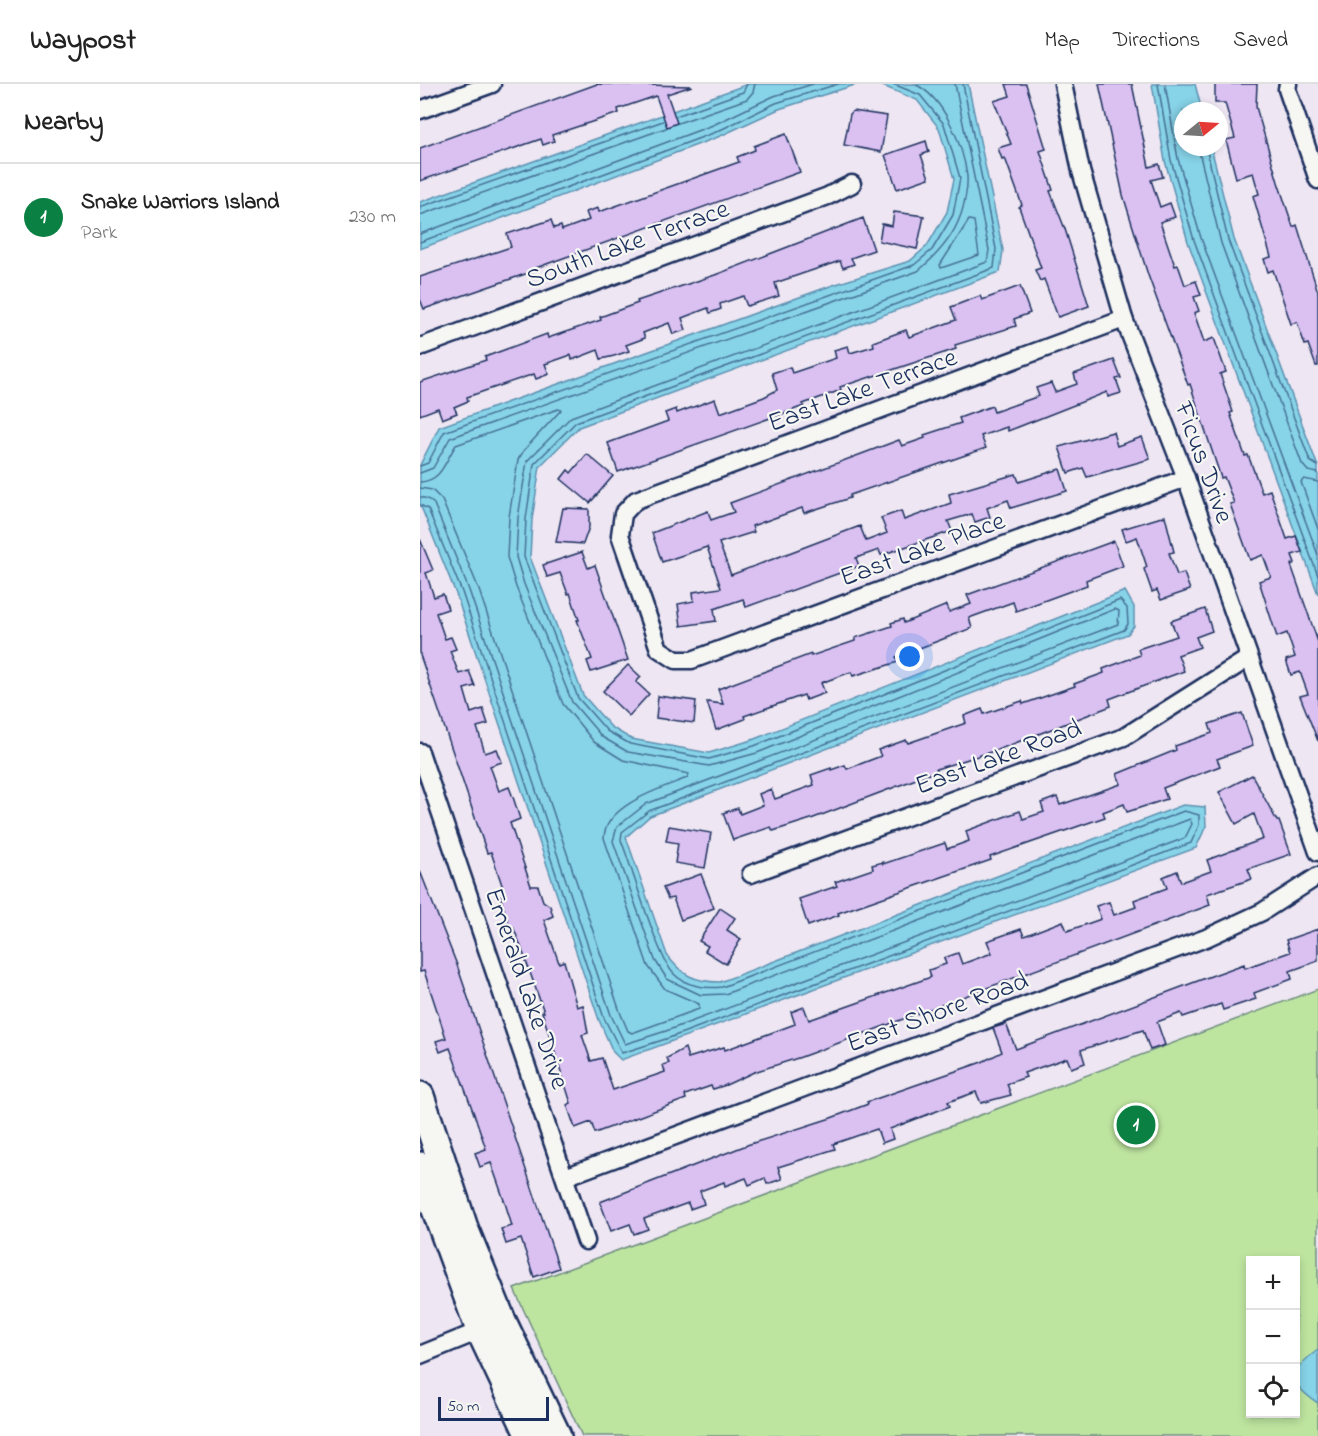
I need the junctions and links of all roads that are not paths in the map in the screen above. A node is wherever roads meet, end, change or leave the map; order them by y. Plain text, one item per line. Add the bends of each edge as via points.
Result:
1 (492, 84) edge
2 (1063, 84) edge
3 (1288, 84) edge
4 (421, 106) edge
5 (1318, 180) edge
6 (852, 184) dead end
7 (1124, 319) junction
8 (420, 347) edge
9 (1186, 478) junction
10 (1249, 658) junction
11 (676, 660) joint
12 (420, 752) edge
13 (1318, 852) edge
14 (751, 874) dead end
15 (1318, 876) edge
16 (420, 1096) edge
17 (420, 1166) edge
18 (565, 1177) junction
19 (586, 1241) dead end
20 (491, 1326) junction
21 (420, 1355) edge
22 (530, 1436) edge
23 (557, 1436) edge

1 - 4 street
2 - 7 street, Ficus Drive via 1081,171
3 - 5 street
6 - 8 street, South Lake Terrace
7 - 9 street, Ficus Drive
7 - 11 street, East Lake Terrace via 636,500 622,514 620,535 659,649
9 - 10 street, Ficus Drive
9 - 11 street, East Lake Place via 692,660
10 - 13 street, Ficus Drive
10 - 14 street, East Lake Road via 1124,737
12 - 18 street, Emerald Lake Drive
15 - 18 street, East Shore Road via 1262,912 1206,938
16 - 20 main road via 464,1228
17 - 20 main road
18 - 19 street, Emerald Lake Drive
20 - 21 street
20 - 22 main road
20 - 23 main road

